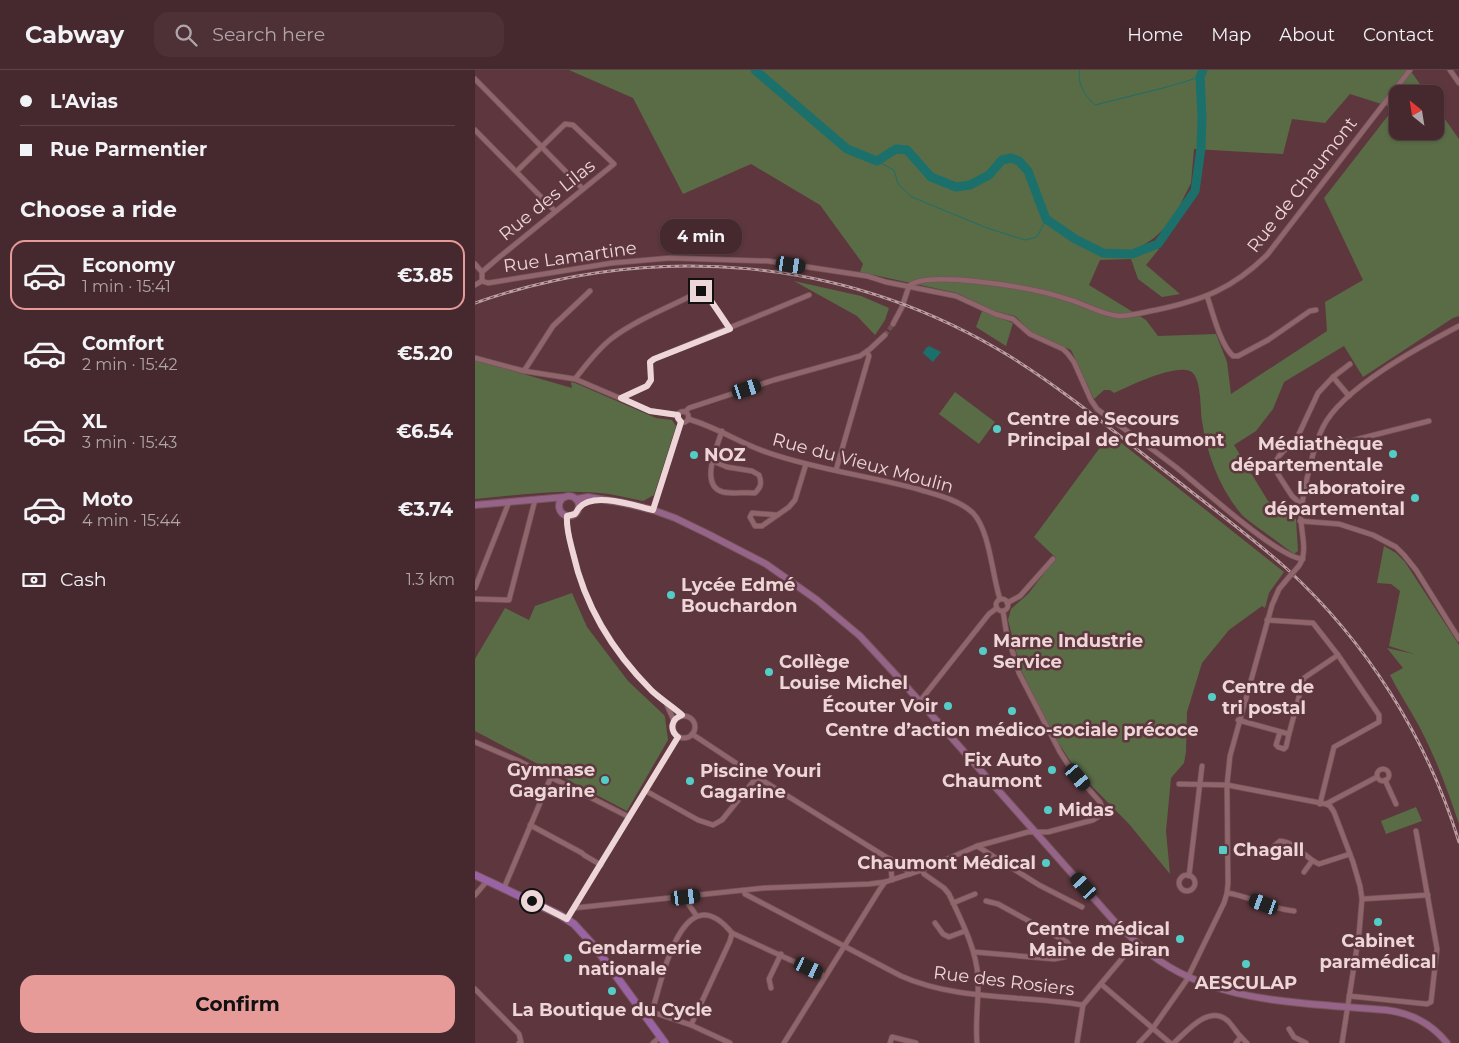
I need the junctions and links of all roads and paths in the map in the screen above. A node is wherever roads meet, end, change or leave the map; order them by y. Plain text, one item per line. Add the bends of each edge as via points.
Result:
1 (1410, 70) edge
2 (1450, 70) edge
3 (475, 79) edge
4 (1459, 83) edge
5 (475, 130) edge
6 (541, 146) junction
7 (517, 171) junction
8 (583, 189) junction
9 (555, 211) junction
10 (475, 264) edge
11 (482, 272) junction
12 (482, 281) junction
13 (475, 285) edge
14 (909, 286) junction
15 (590, 291) dead end
16 (809, 295) dead end
17 (1207, 296) junction
18 (1316, 310) dead end
19 (893, 324) tunnel mouth
20 (1459, 326) edge
21 (730, 329) junction
22 (885, 335) tunnel mouth
23 (867, 352) junction
24 (475, 358) edge
25 (1350, 364) dead end
26 (524, 371) junction
27 (1333, 377) junction
28 (575, 380) junction
29 (1349, 396) junction
30 (621, 398) junction
31 (685, 412) junction
32 (678, 415) junction
33 (688, 419) junction
34 (1429, 421) dead end
35 (681, 422) junction
36 (722, 431) junction
37 (1317, 445) junction
38 (713, 461) junction
39 (806, 464) junction
40 (837, 470) junction
41 (565, 497) junction
42 (547, 499) junction
43 (576, 499) junction
44 (600, 499) junction
45 (535, 500) junction
46 (509, 502) junction
47 (475, 505) edge
48 (1302, 505) junction
49 (559, 506) junction
50 (579, 508) junction
51 (653, 510) junction
52 (778, 515) junction
53 (567, 516) junction
54 (1300, 522) junction
55 (1303, 558) junction
56 (1053, 559) dead end
57 (475, 588) edge
58 (475, 599) edge
59 (1000, 599) junction
60 (1007, 603) junction
61 (997, 608) junction
62 (1003, 611) junction
63 (1267, 620) junction
64 (1459, 639) edge
65 (1338, 655) junction
66 (920, 701) junction
67 (666, 703) junction
68 (682, 715) junction
69 (1239, 720) junction
70 (673, 721) junction
71 (1279, 732) junction
72 (692, 734) junction
73 (1289, 734) junction
74 (678, 737) junction
75 (475, 742) edge
76 (1202, 766) dead end
77 (551, 777) junction
78 (757, 777) junction
79 (1377, 777) junction
80 (1385, 780) junction
81 (1179, 784) dead end
82 (1200, 785) junction
83 (1227, 785) junction
84 (646, 791) junction
85 (1323, 804) junction
86 (1396, 804) dead end
87 (629, 817) junction
88 (530, 825) junction
89 (1416, 831) dead end
90 (1036, 832) junction
91 (977, 846) junction
92 (1298, 849) junction
93 (1350, 854) junction
94 (886, 857) junction
95 (1313, 861) junction
96 (898, 863) junction
97 (601, 865) junction
98 (891, 868) junction
99 (922, 870) junction
100 (1304, 872) dead end
101 (910, 874) junction
102 (475, 875) edge
103 (1189, 876) dead end
104 (892, 880) junction
105 (487, 881) junction
106 (885, 882) junction
107 (503, 888) junction
108 (744, 890) junction
109 (1227, 893) junction
110 (975, 894) dead end
111 (475, 895) edge
112 (1428, 895) junction
113 (686, 897) junction
114 (1362, 900) junction
115 (986, 901) dead end
116 (953, 903) junction
117 (1082, 907) dead end
118 (574, 908) junction
119 (1294, 911) dead end
120 (696, 915) junction
121 (567, 919) junction
122 (935, 923) dead end
123 (965, 931) junction
124 (732, 933) junction
125 (1136, 942) junction
126 (845, 946) junction
127 (974, 952) junction
128 (781, 954) junction
129 (825, 976) junction
130 (1188, 976) junction
131 (1101, 984) junction
132 (771, 988) dead end
133 (475, 989) edge
134 (977, 994) junction
135 (1349, 996) junction
136 (1083, 1005) junction
137 (1347, 1006) junction
138 (649, 1014) junction
139 (691, 1025) junction
140 (1153, 1028) junction
141 (1289, 1029) dead end
142 (1241, 1037) junction
143 (663, 1040) edge
144 (519, 1043) edge
145 (653, 1043) edge
146 (730, 1043) edge
147 (784, 1043) edge
148 (890, 1043) edge
149 (916, 1043) edge
150 (977, 1043) edge
151 (1077, 1043) edge
152 (1139, 1043) edge
153 (1172, 1043) edge
154 (1236, 1043) edge
155 (1247, 1043) edge
156 (1306, 1043) edge
157 (1342, 1043) edge
158 (1447, 1043) edge

1 - 17 street, Rue de Chaumont via 1267,255 1239,279
2 - 4 street
3 - 6 street
5 - 7 street
6 - 7 street
6 - 8 street
6 - 8 street, Rue des Lilas via 565,124 573,125 613,164
7 - 9 street
8 - 9 street, Rue des Lilas
9 - 11 street, Rue des Lilas
10 - 11 street
11 - 12 street
12 - 13 street, Rue Lamartine
12 - 14 street, Rue Lamartine via 488,283 642,259 709,258 842,272
14 - 17 street, Rue de Chaumont via 914,282 938,280 976,282 1047,293 1120,316
14 - 19 street
14 - 55 street, Rue Lamartine via 956,296 1013,319 1030,334 1063,350 1072,358 1097,408 1260,535 1288,555
15 - 26 street via 553,326
16 - 21 street
17 - 18 street via 1228,352 1233,356 1268,340
20 - 29 street via 1407,356
21 - 28 street via 705,292 701,291 611,339
21 - 30 street via 654,359 650,362 651,380 647,386
22 - 23 street
23 - 31 street via 689,408
23 - 40 street via 869,356
24 - 26 street
25 - 27 street
26 - 28 street
27 - 29 street
27 - 48 street via 1318,393 1298,436 1275,463 1281,479
28 - 30 street
29 - 37 street via 1323,426
30 - 32 street via 650,411
31 - 32 street
31 - 33 street
32 - 35 street
33 - 35 street
33 - 36 street, Rue du Vieux Moulin
34 - 37 street via 1331,446
35 - 51 street
36 - 38 street
36 - 39 street, Rue du Vieux Moulin via 768,453
37 - 48 street
38 - 38 street via 710,477 717,490 755,492 759,488 762,482 759,475
39 - 40 street, Rue du Vieux Moulin
39 - 52 street via 795,500
40 - 59 street, Rue du Vieux Moulin via 941,496 972,512 983,529
41 - 42 street
41 - 43 street
41 - 49 street
42 - 45 street
42 - 49 street
43 - 44 street
43 - 50 street
44 - 50 street
44 - 51 street
45 - 46 street
45 - 58 street via 509,600
46 - 47 street
46 - 57 street
48 - 54 street
49 - 53 street
50 - 53 street via 575,514
51 - 66 street via 740,550 793,582 860,636
52 - 52 street via 757,512 750,517 755,526 762,526
53 - 67 street via 576,570 592,611 623,658
54 - 55 street
54 - 64 street via 1339,524 1373,535 1396,547 1416,570
55 - 63 street, bridge via 1276,594
56 - 60 street via 1020,596
59 - 60 street
59 - 61 street
60 - 62 street
61 - 62 street
61 - 66 street
62 - 90 street via 1019,673 1060,752 1103,810 1093,820
63 - 65 street via 1313,623
63 - 69 street
65 - 73 street via 1304,678
65 - 85 street via 1380,720 1334,747
66 - 90 street
67 - 68 street
67 - 70 street
68 - 70 street
68 - 72 street via 694,722
69 - 71 street
69 - 83 street via 1229,756
70 - 74 street via 673,732
71 - 73 street
71 - 73 street via 1278,748 1287,746
72 - 74 street via 686,738
72 - 78 street
74 - 84 street
75 - 77 street
76 - 82 street
77 - 87 street
77 - 88 street
78 - 84 street via 722,820 713,825
78 - 94 street
79 - 80 street
79 - 80 street via 1377,771 1385,769 1389,774
79 - 85 street
80 - 86 street
81 - 82 street
82 - 83 street
82 - 103 street
83 - 85 street
83 - 109 street
84 - 87 street
85 - 93 street via 1330,806 1336,816
87 - 97 street
88 - 97 street
88 - 107 street
89 - 112 street
90 - 91 street
90 - 125 street
91 - 99 street
91 - 117 street via 1039,886
92 - 92 street via 1284,841 1274,846 1277,854 1281,855
92 - 95 street
93 - 95 street via 1319,864
93 - 114 street via 1361,886
94 - 96 street
94 - 98 street
95 - 100 street
96 - 98 street
96 - 101 street
97 - 118 street
98 - 104 street
99 - 101 street
99 - 116 street via 944,888
101 - 104 street
102 - 105 main road
104 - 106 street
105 - 107 main road
105 - 111 street
106 - 108 street
106 - 126 street
107 - 121 main road
108 - 113 street
108 - 126 street, Rue des Rosiers via 745,894
109 - 119 street
109 - 130 street
110 - 116 street
112 - 114 street
112 - 135 street via 1436,945 1430,1004
113 - 118 street
113 - 120 street
114 - 135 street
115 - 127 street via 998,904 1067,942 1070,952 1065,957 1054,959
116 - 123 street
118 - 121 street
120 - 124 street via 711,915
120 - 138 street via 681,931 670,954
121 - 138 main road via 595,947
122 - 123 street via 949,937
123 - 127 street
124 - 128 street
124 - 139 street
125 - 130 street via 1160,961
125 - 131 street, Rue des Rosiers
126 - 129 street
126 - 134 street, Rue des Rosiers via 915,982
127 - 134 street
128 - 129 street
128 - 132 street via 769,979
129 - 147 street
130 - 137 street via 1206,985 1242,995
130 - 140 street
131 - 136 street, Rue des Rosiers
131 - 140 street
133 - 144 street via 519,1034
134 - 136 street, Rue des Rosiers
134 - 150 street
135 - 137 street
136 - 151 street
137 - 157 street
137 - 158 street via 1411,1016 1434,1029
138 - 139 street
138 - 143 main road
139 - 146 street
140 - 152 street
140 - 153 street
141 - 156 street via 1294,1037
142 - 153 street via 1221,1016 1210,1016 1199,1020
142 - 154 street
142 - 155 street
143 - 145 street
148 - 149 street via 893,1037

